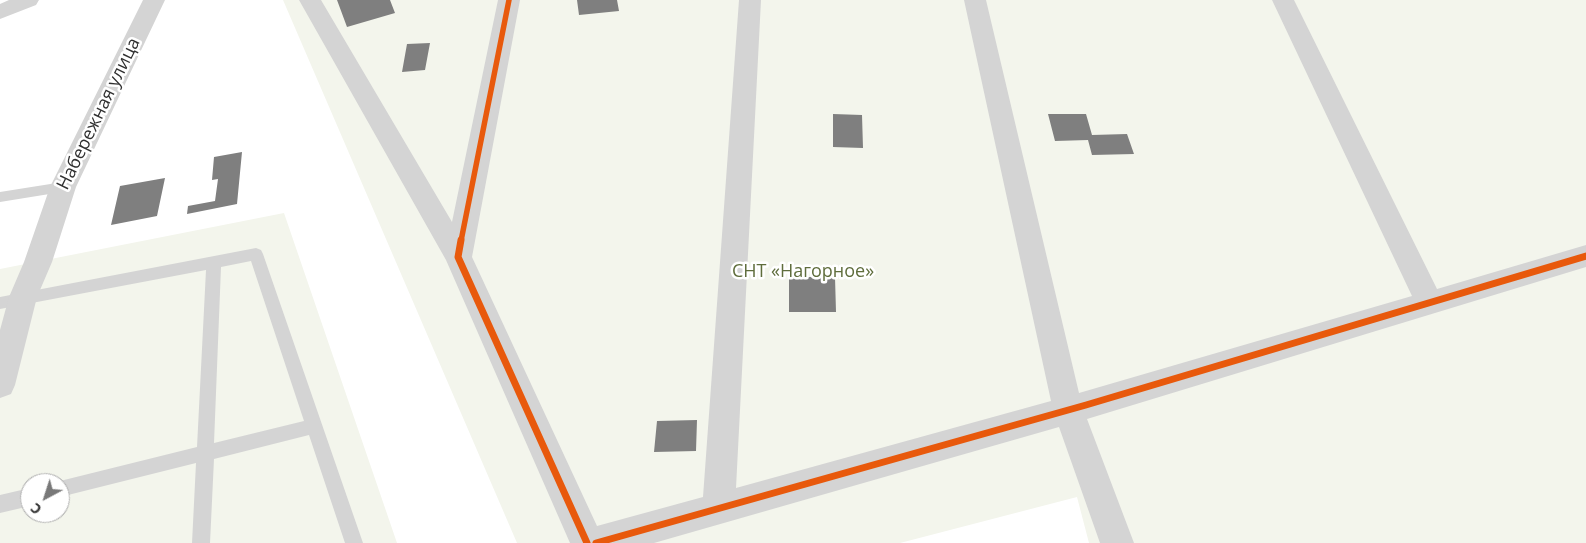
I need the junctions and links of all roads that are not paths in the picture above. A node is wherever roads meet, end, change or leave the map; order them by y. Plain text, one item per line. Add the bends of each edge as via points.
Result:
1 (28, 0) edge
2 (154, 0) edge
3 (310, 0) edge
4 (509, 0) edge
5 (750, 0) edge
6 (975, 0) edge
7 (1283, 0) edge
8 (0, 12) edge
9 (63, 187) junction
10 (0, 197) edge
11 (1586, 256) edge
12 (458, 257) junction
13 (214, 263) junction
14 (11, 300) edge
15 (1432, 302) junction
16 (0, 385) edge
17 (1068, 410) junction
18 (314, 426) junction
19 (205, 453) junction
20 (70, 487) edge
21 (20, 499) edge
22 (0, 504) edge
23 (719, 508) junction
24 (200, 543) edge
25 (354, 543) edge
26 (587, 543) edge
27 (596, 543) edge
28 (1117, 543) edge

1 - 8 street
2 - 9 street, Набережная улица
3 - 12 street
4 - 12 street
5 - 23 street
6 - 17 street
7 - 15 street via 1424,293
9 - 10 lane
9 - 14 street, Набережная улица via 38,262
11 - 15 street
12 - 26 street
13 - 14 lane
13 - 18 lane via 256,254
13 - 19 lane
14 - 16 street, Набережная улица
15 - 17 street
17 - 23 street
17 - 28 street
18 - 19 lane
18 - 25 lane
19 - 20 lane
19 - 24 lane
21 - 22 lane
23 - 27 street

